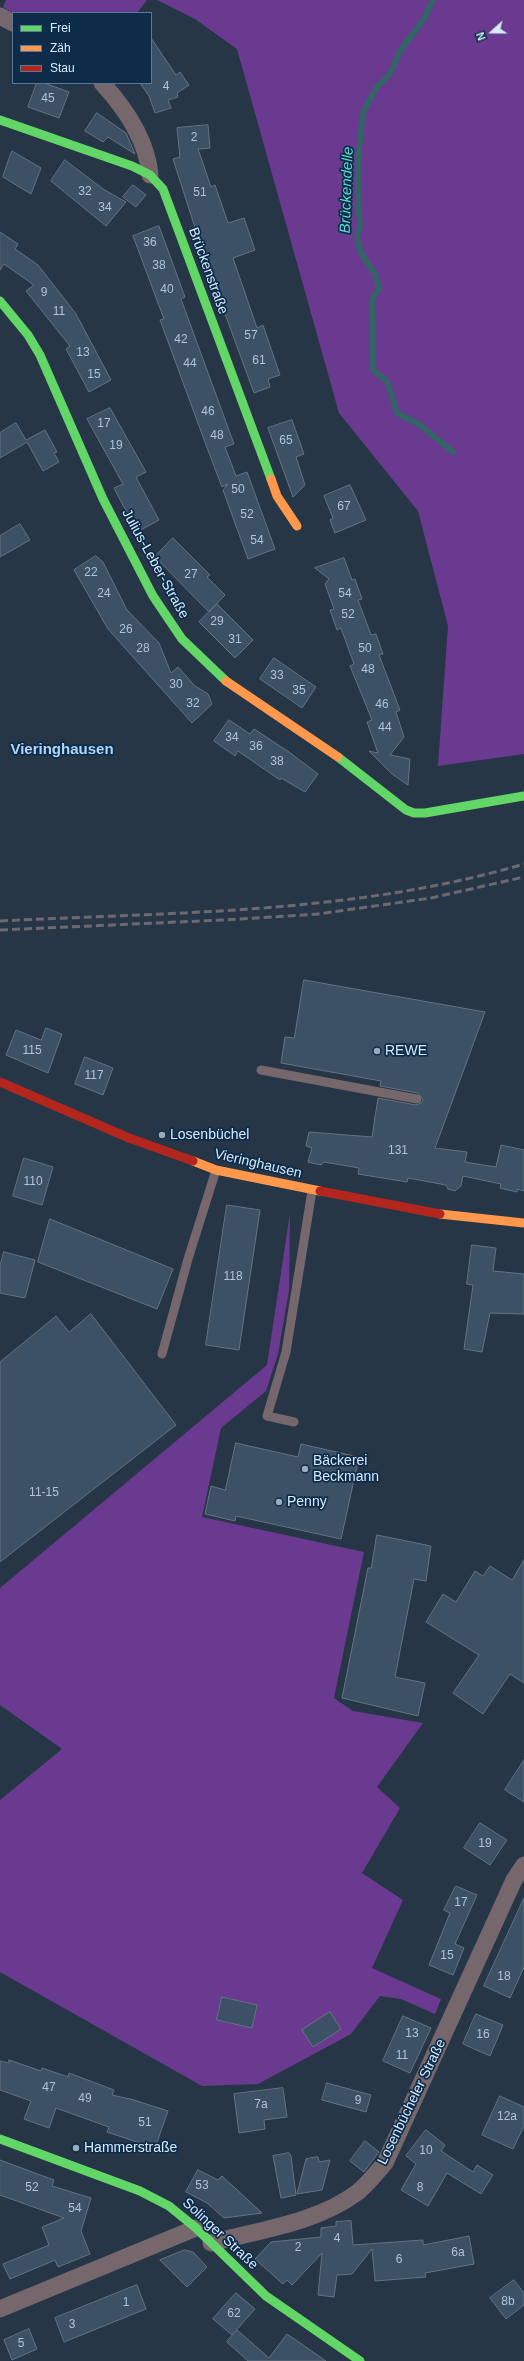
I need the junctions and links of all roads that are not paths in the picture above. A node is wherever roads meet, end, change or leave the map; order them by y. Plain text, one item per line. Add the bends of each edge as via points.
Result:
1 (0, 16) edge
2 (12, 22) edge
3 (103, 84) edge
4 (0, 120) edge
5 (150, 174) junction
6 (0, 301) edge
7 (297, 526) dead end
8 (524, 796) edge
9 (261, 1070) dead end
10 (0, 1082) edge
11 (417, 1099) dead end
12 (216, 1170) junction
13 (312, 1191) junction
14 (524, 1223) edge
15 (162, 1354) dead end
16 (294, 1422) dead end
17 (524, 1865) edge
18 (0, 2139) edge
19 (196, 2228) junction
20 (211, 2243) junction
21 (0, 2309) edge
22 (360, 2361) edge

1 - 2 street
3 - 5 street via 137,133 147,155
4 - 5 street, Brückenstraße
5 - 7 street, Brückenstraße via 163,189 277,496
6 - 8 street, Julius-Leber-Straße via 28,335 40,355 103,499 153,596 182,639 223,679 357,770 406,810 414,813 455,809
9 - 11 lane
10 - 12 street, Vieringhausen via 129,1138
12 - 13 street, Vieringhausen
12 - 15 lane
13 - 14 street, Vieringhausen via 451,1216
13 - 16 lane via 286,1352 267,1416
17 - 20 street, Losenbücheler Straße via 514,1880 384,2163 371,2180 357,2192 322,2212
18 - 19 street, Solinger Straße via 140,2191 169,2206
19 - 20 street, Solinger Straße
19 - 21 street
20 - 22 street, Solinger Straße via 266,2296

